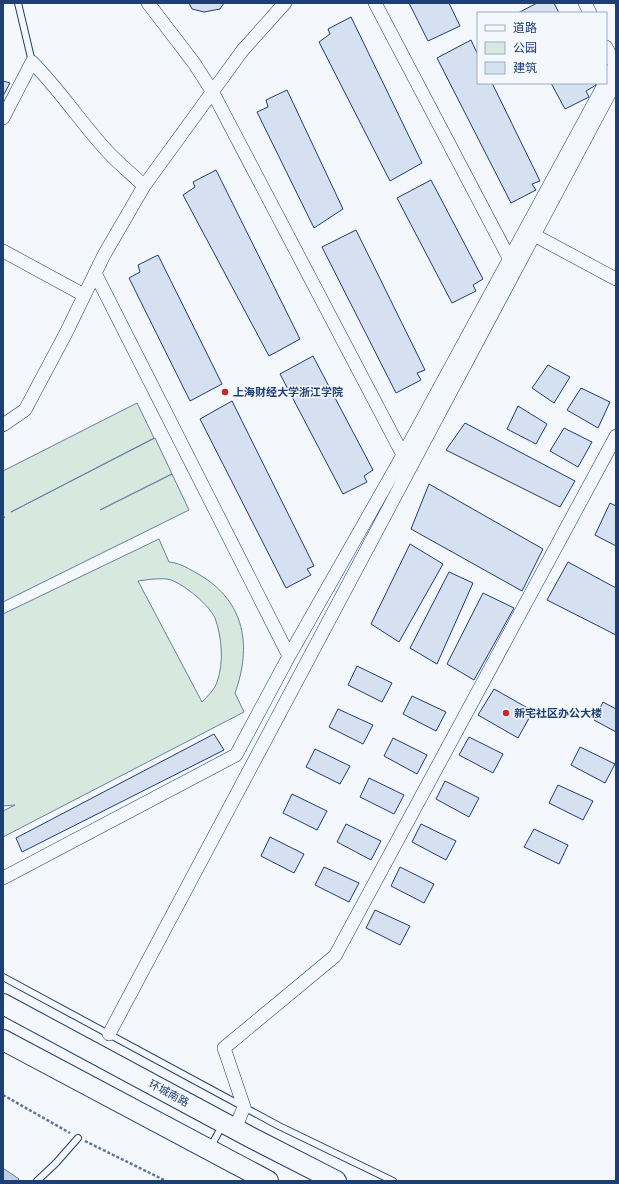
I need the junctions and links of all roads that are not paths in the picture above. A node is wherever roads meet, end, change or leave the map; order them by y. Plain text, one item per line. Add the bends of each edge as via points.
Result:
1 (18, 3) edge
2 (148, 3) edge
3 (286, 3) edge
4 (375, 3) edge
5 (585, 3) edge
6 (590, 12) edge
7 (607, 49) edge
8 (32, 62) junction
9 (615, 64) edge
10 (607, 80) edge
11 (616, 81) edge
12 (605, 84) edge
13 (212, 91) junction
14 (3, 118) edge
15 (144, 186) junction
16 (534, 235) junction
17 (3, 251) edge
18 (509, 258) junction
19 (95, 273) junction
20 (616, 279) edge
21 (84, 296) junction
22 (3, 425) edge
23 (616, 436) edge
24 (403, 455) junction
25 (289, 656) junction
26 (3, 878) edge
27 (3, 977) edge
28 (3, 1004) edge
29 (109, 1034) junction
30 (3, 1040) edge
31 (244, 1107) junction
32 (229, 1126) junction
33 (78, 1138) dead end
34 (209, 1149) junction
35 (37, 1181) edge
36 (268, 1181) edge
37 (336, 1181) edge
38 (393, 1181) edge

1 - 8 lane
2 - 13 street
3 - 13 street via 242,51
4 - 18 street
5 - 6 street
7 - 9 street
8 - 14 street
8 - 15 street via 48,78 108,153
9 - 10 street
11 - 16 street
12 - 18 street
13 - 15 street
13 - 24 street
15 - 19 street
16 - 20 street
16 - 29 street
17 - 21 street
18 - 24 street
19 - 21 street
19 - 25 street
21 - 22 street via 25,410
23 - 31 street via 335,956 224,1048
24 - 25 street
25 - 26 street via 236,755
27 - 29 lane
28 - 32 main road, 环城南路
29 - 31 lane
30 - 34 main road
31 - 32 street
31 - 38 lane
32 - 34 lane
32 - 37 main road, 环城南路
33 - 35 lane
34 - 36 main road

